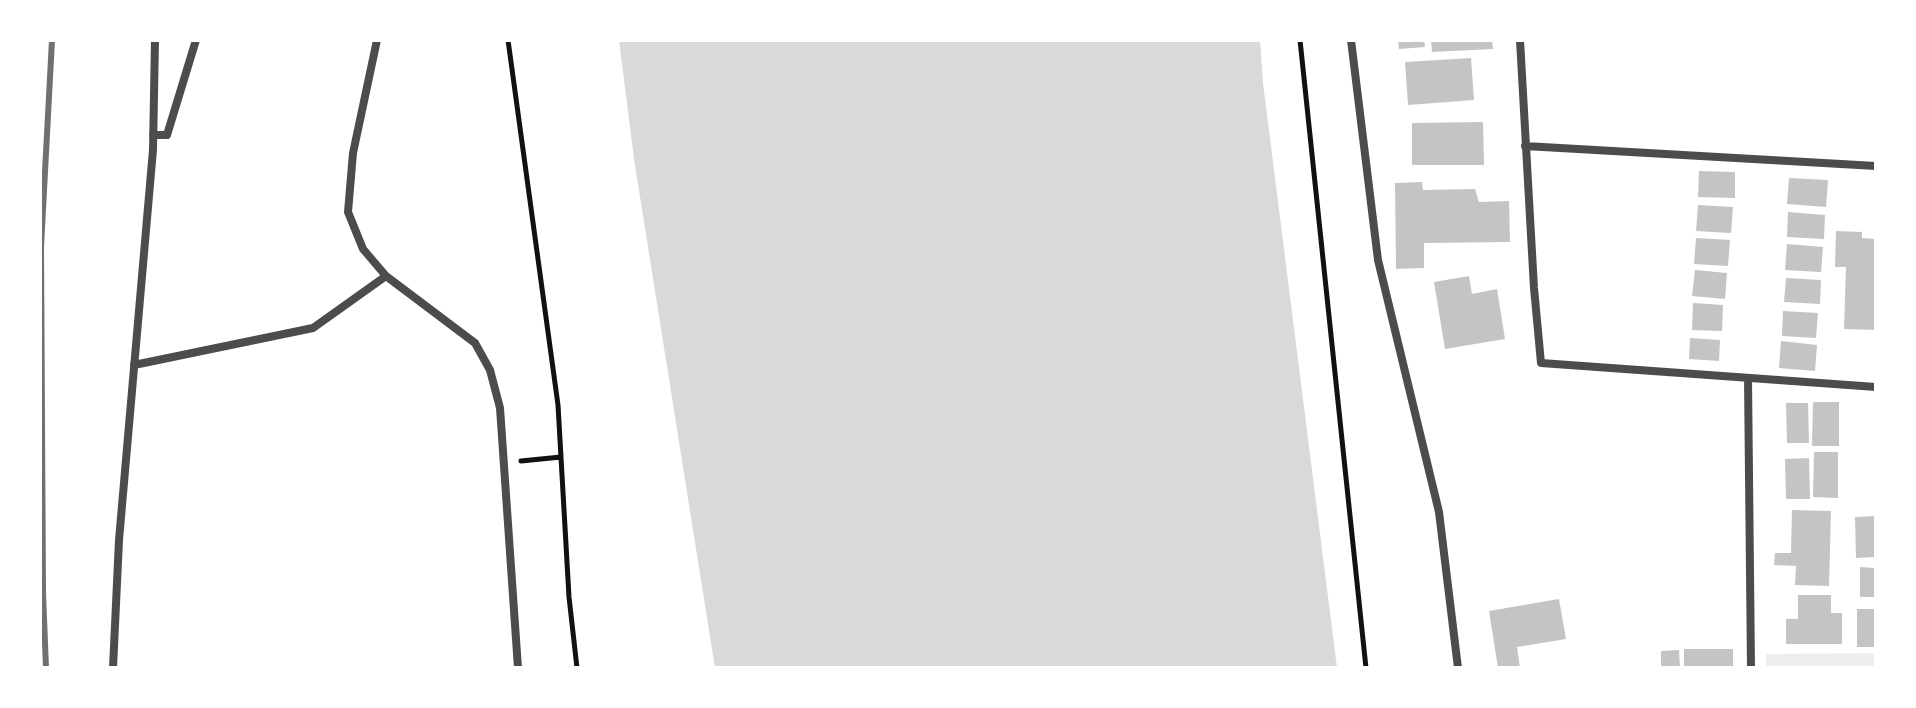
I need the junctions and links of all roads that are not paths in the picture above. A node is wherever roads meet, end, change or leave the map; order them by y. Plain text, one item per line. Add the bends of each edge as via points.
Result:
1 (155, 40) edge
2 (196, 40) edge
3 (377, 40) edge
4 (1351, 40) edge
5 (1520, 40) edge
6 (153, 135) junction
7 (1525, 146) junction
8 (1876, 166) edge
9 (386, 276) junction
10 (134, 365) junction
11 (1748, 378) junction
12 (1876, 387) edge
13 (113, 668) edge
14 (518, 668) edge
15 (1458, 668) edge
16 (1751, 668) edge

1 - 6 street
2 - 6 street via 167,135
3 - 9 street via 353,153 348,212 363,249
4 - 15 street via 1378,260 1439,512
5 - 7 street
6 - 10 street
7 - 8 street
7 - 11 street via 1541,363
9 - 10 street via 313,328
9 - 14 street via 475,343 490,370 500,408
10 - 13 street
11 - 12 street
11 - 16 street

